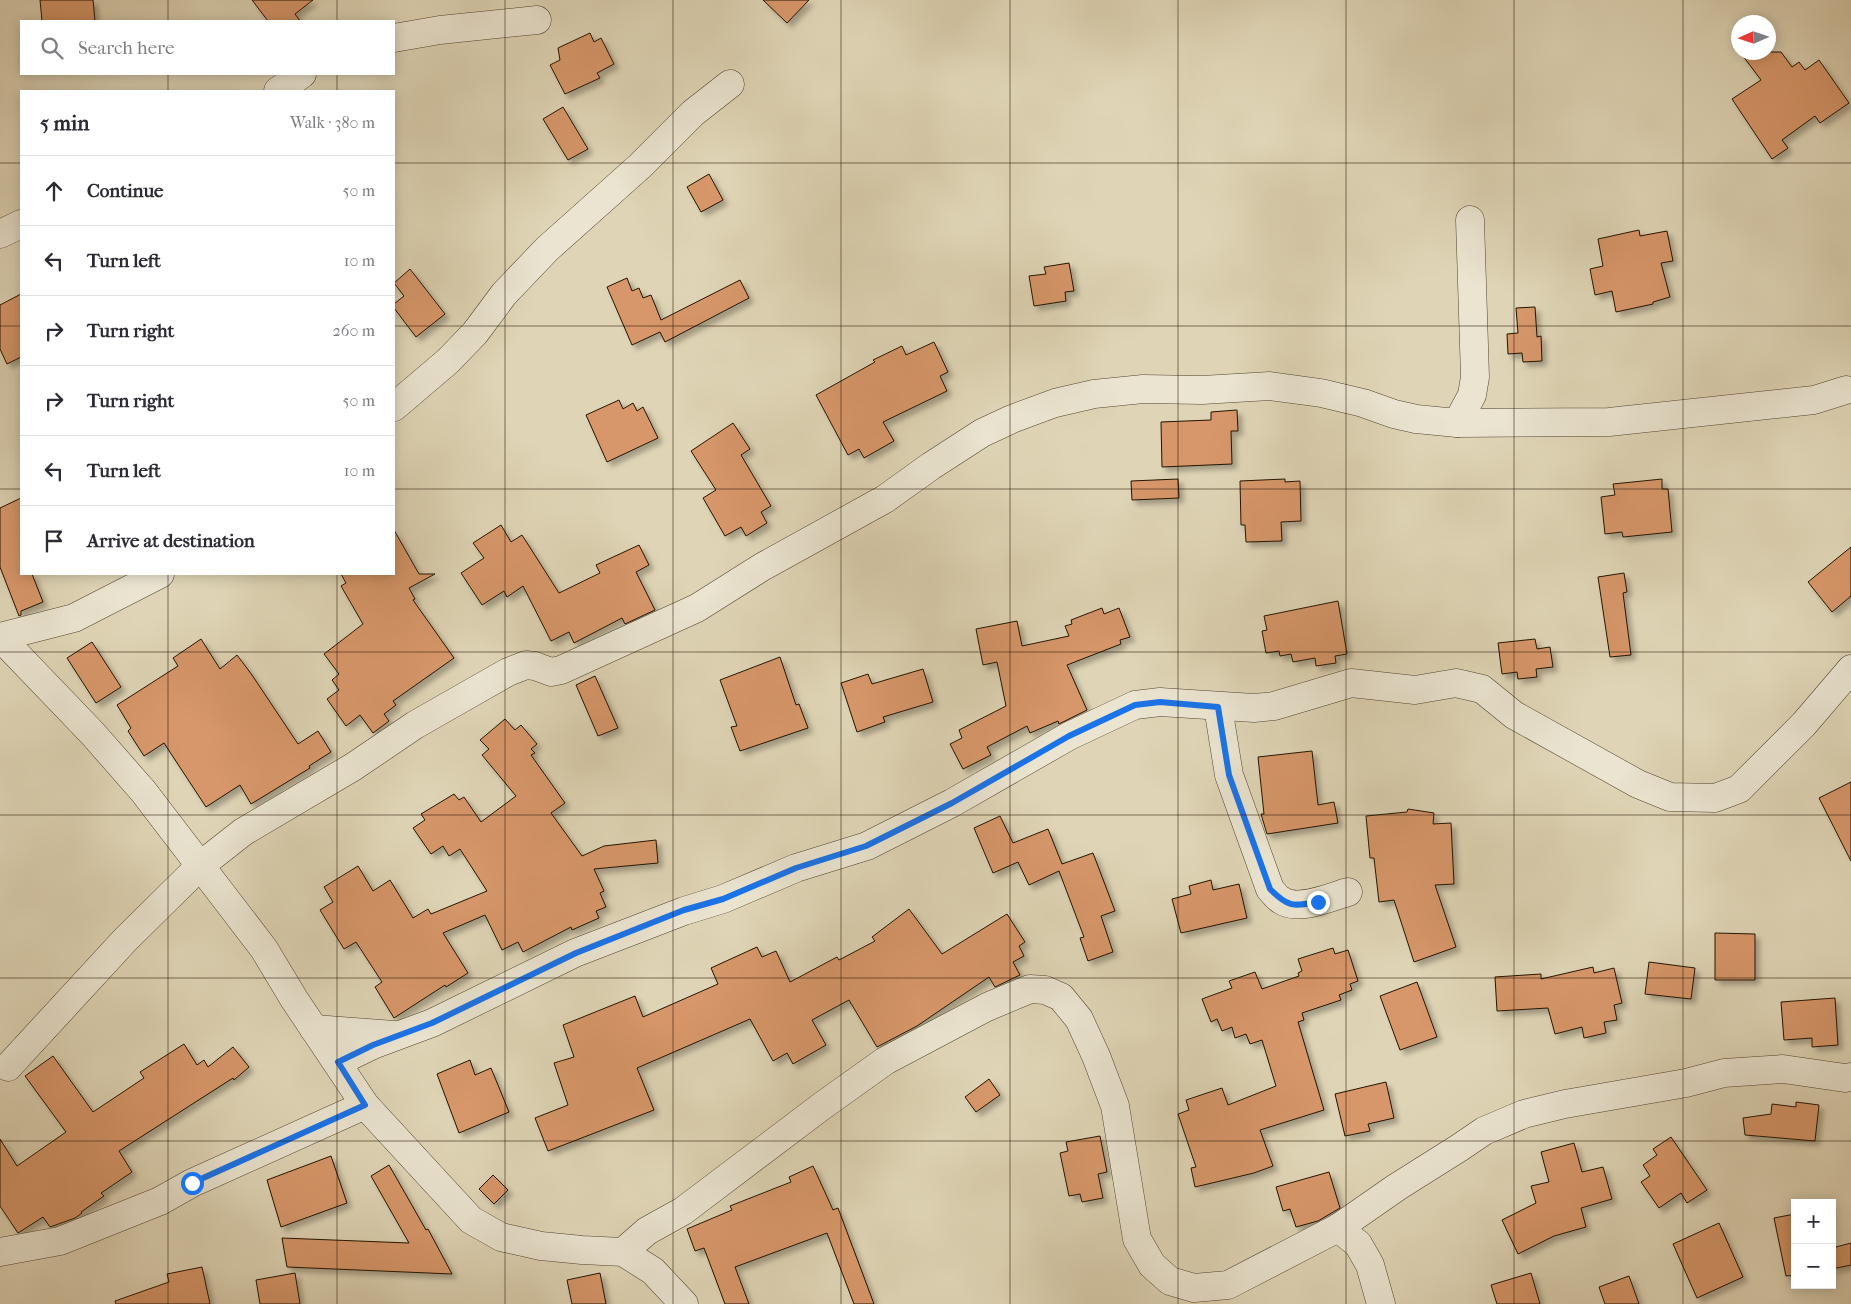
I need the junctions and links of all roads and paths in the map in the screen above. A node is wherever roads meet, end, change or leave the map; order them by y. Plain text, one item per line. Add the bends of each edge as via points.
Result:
1 (537, 20) dead end
2 (395, 38) edge
3 (301, 75) edge
4 (730, 84) dead end
5 (279, 90) edge
6 (1470, 220) dead end
7 (20, 224) edge
8 (0, 234) edge
9 (1846, 390) dead end
10 (395, 406) edge
11 (1457, 423) junction
12 (158, 575) edge
13 (1851, 669) edge
14 (1218, 707) junction
15 (201, 865) junction
16 (1348, 892) dead end
17 (314, 1029) junction
18 (400, 1035) junction
19 (338, 1062) junction
20 (8, 1066) dead end
21 (1851, 1077) edge
22 (365, 1105) junction
23 (1338, 1228) junction
24 (0, 1252) edge
25 (623, 1252) junction
26 (684, 1304) edge
27 (1381, 1304) edge

1 - 2 street
3 - 5 street
4 - 10 street via 693,113 547,250 504,294 476,333
6 - 11 street via 1475,377 1472,395
7 - 8 street
9 - 11 street via 1814,400 1609,422
11 - 15 street via 1416,419 1363,402 1270,386 1143,389 1094,394 1055,403 982,433 885,499 762,567 697,608 561,670 551,672 526,665 508,672 415,725 353,767 243,832
12 - 15 street via 74,618 0,636 143,791
13 - 14 street via 1804,724 1739,789 1715,798 1670,797 1638,784 1514,715 1482,689 1456,683 1415,690 1351,683 1274,706
14 - 16 street via 1229,775 1270,889 1282,901 1295,905 1318,902
14 - 18 street via 1160,702 1135,705 1069,736 952,803 866,846 796,868 723,899 684,910 576,953 432,1023
15 - 17 street via 264,949
15 - 20 street via 125,940
17 - 18 street
17 - 19 street
18 - 19 street
19 - 22 street
21 - 23 street via 1783,1069 1724,1073 1524,1114 1484,1131
22 - 24 street via 160,1200 60,1241
22 - 25 street via 471,1220 501,1236 541,1246
23 - 25 street via 1228,1285 1194,1288 1170,1281 1152,1265 1137,1239 1115,1106 1096,1056 1078,1019 1061,997 1046,990 1030,990 988,1006 885,1061 683,1211 647,1231
23 - 27 street via 1358,1244 1370,1265
25 - 26 street via 653,1271

